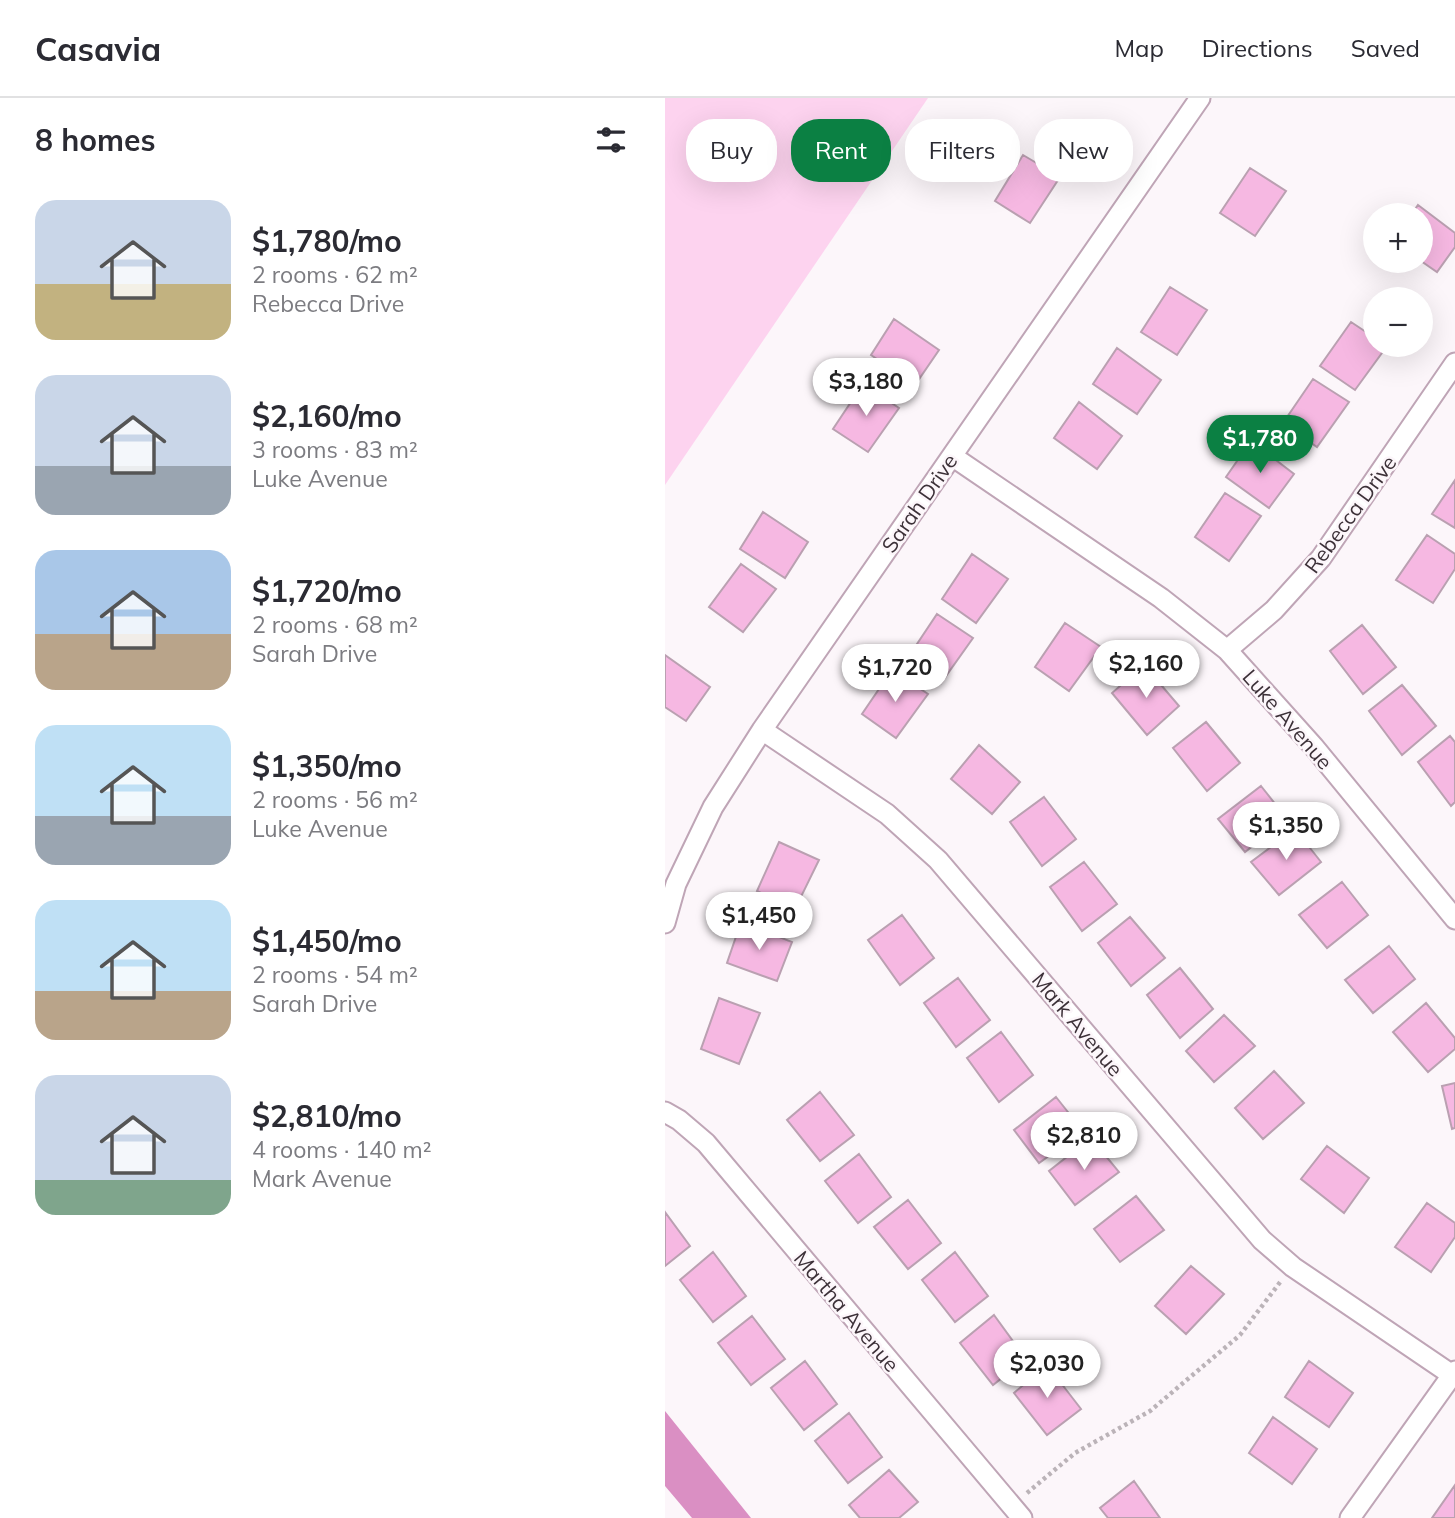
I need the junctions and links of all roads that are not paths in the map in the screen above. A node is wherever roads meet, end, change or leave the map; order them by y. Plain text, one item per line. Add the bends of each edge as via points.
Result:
1 (1200, 98) edge
2 (1455, 363) edge
3 (952, 456) junction
4 (1227, 650) junction
5 (762, 730) junction
6 (1455, 919) edge
7 (665, 923) edge
8 (665, 1112) edge
9 (1454, 1374) edge
10 (1016, 1512) edge
11 (1350, 1518) edge

1 - 3 street, Sarah Drive
2 - 4 street, Rebecca Drive via 1321,558 1274,610
3 - 4 street, Luke Avenue via 1160,598
3 - 5 street, Sarah Drive
4 - 6 street, Luke Avenue via 1314,747
5 - 7 street, Sarah Drive via 713,807 676,884
5 - 9 street, Mark Avenue via 887,814 938,860 1262,1240 1293,1267
8 - 10 street, Martha Avenue via 706,1143
9 - 11 street

